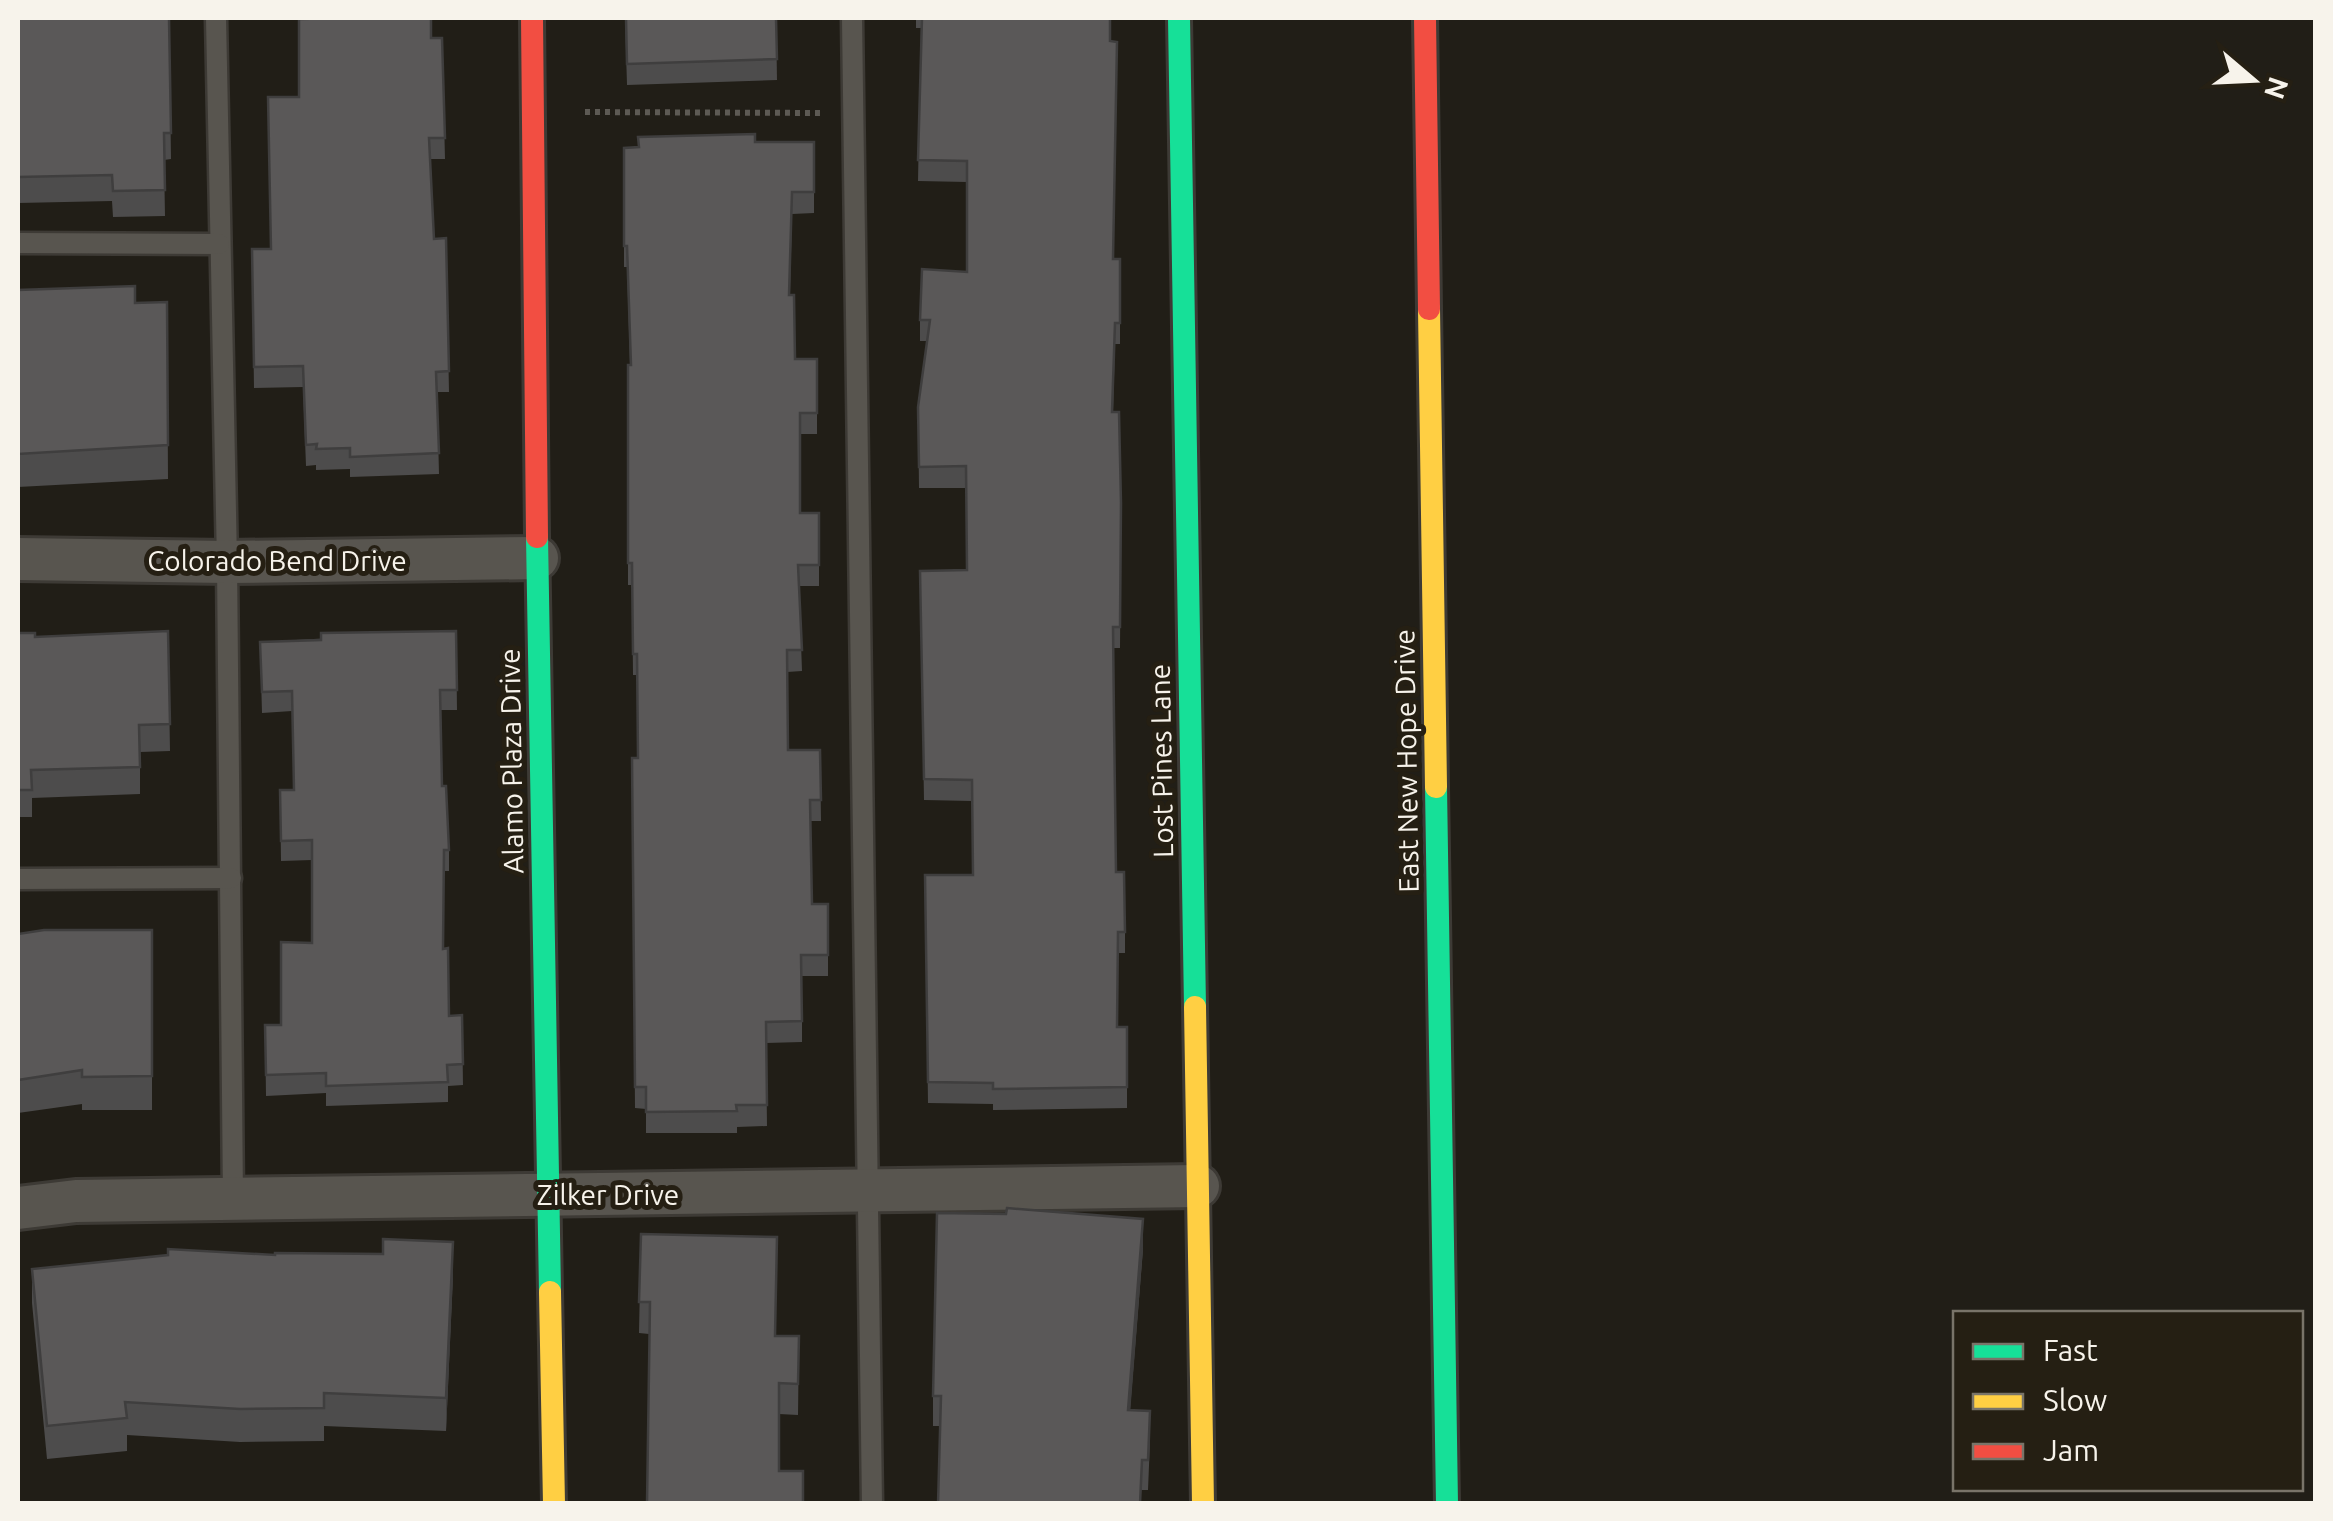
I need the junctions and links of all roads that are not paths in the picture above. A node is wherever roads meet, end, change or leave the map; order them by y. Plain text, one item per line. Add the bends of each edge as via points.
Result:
1 (216, 18) edge
2 (532, 18) edge
3 (852, 18) edge
4 (1179, 18) edge
5 (1425, 18) edge
6 (18, 243) edge
7 (219, 244) junction
8 (537, 558) junction
9 (18, 559) edge
10 (227, 562) junction
11 (231, 878) junction
12 (18, 879) edge
13 (1198, 1186) junction
14 (868, 1191) junction
15 (550, 1194) junction
16 (233, 1199) junction
17 (18, 1208) edge
18 (554, 1504) edge
19 (872, 1504) edge
20 (1203, 1504) edge
21 (1447, 1504) edge

1 - 7 lane
2 - 8 street, Alamo Plaza Drive
3 - 14 lane
4 - 13 street, Lost Pines Lane
5 - 21 street, East New Hope Drive
6 - 7 lane
7 - 10 lane
8 - 10 street, Colorado Bend Drive
8 - 15 street, Alamo Plaza Drive
9 - 10 street, Colorado Bend Drive
10 - 11 lane
11 - 12 lane
11 - 16 lane
13 - 14 street, Zilker Drive
13 - 20 street, Lost Pines Lane
14 - 15 street, Zilker Drive
14 - 19 lane
15 - 16 street, Zilker Drive
15 - 18 street, Alamo Plaza Drive
16 - 17 street, Zilker Drive via 76,1200

